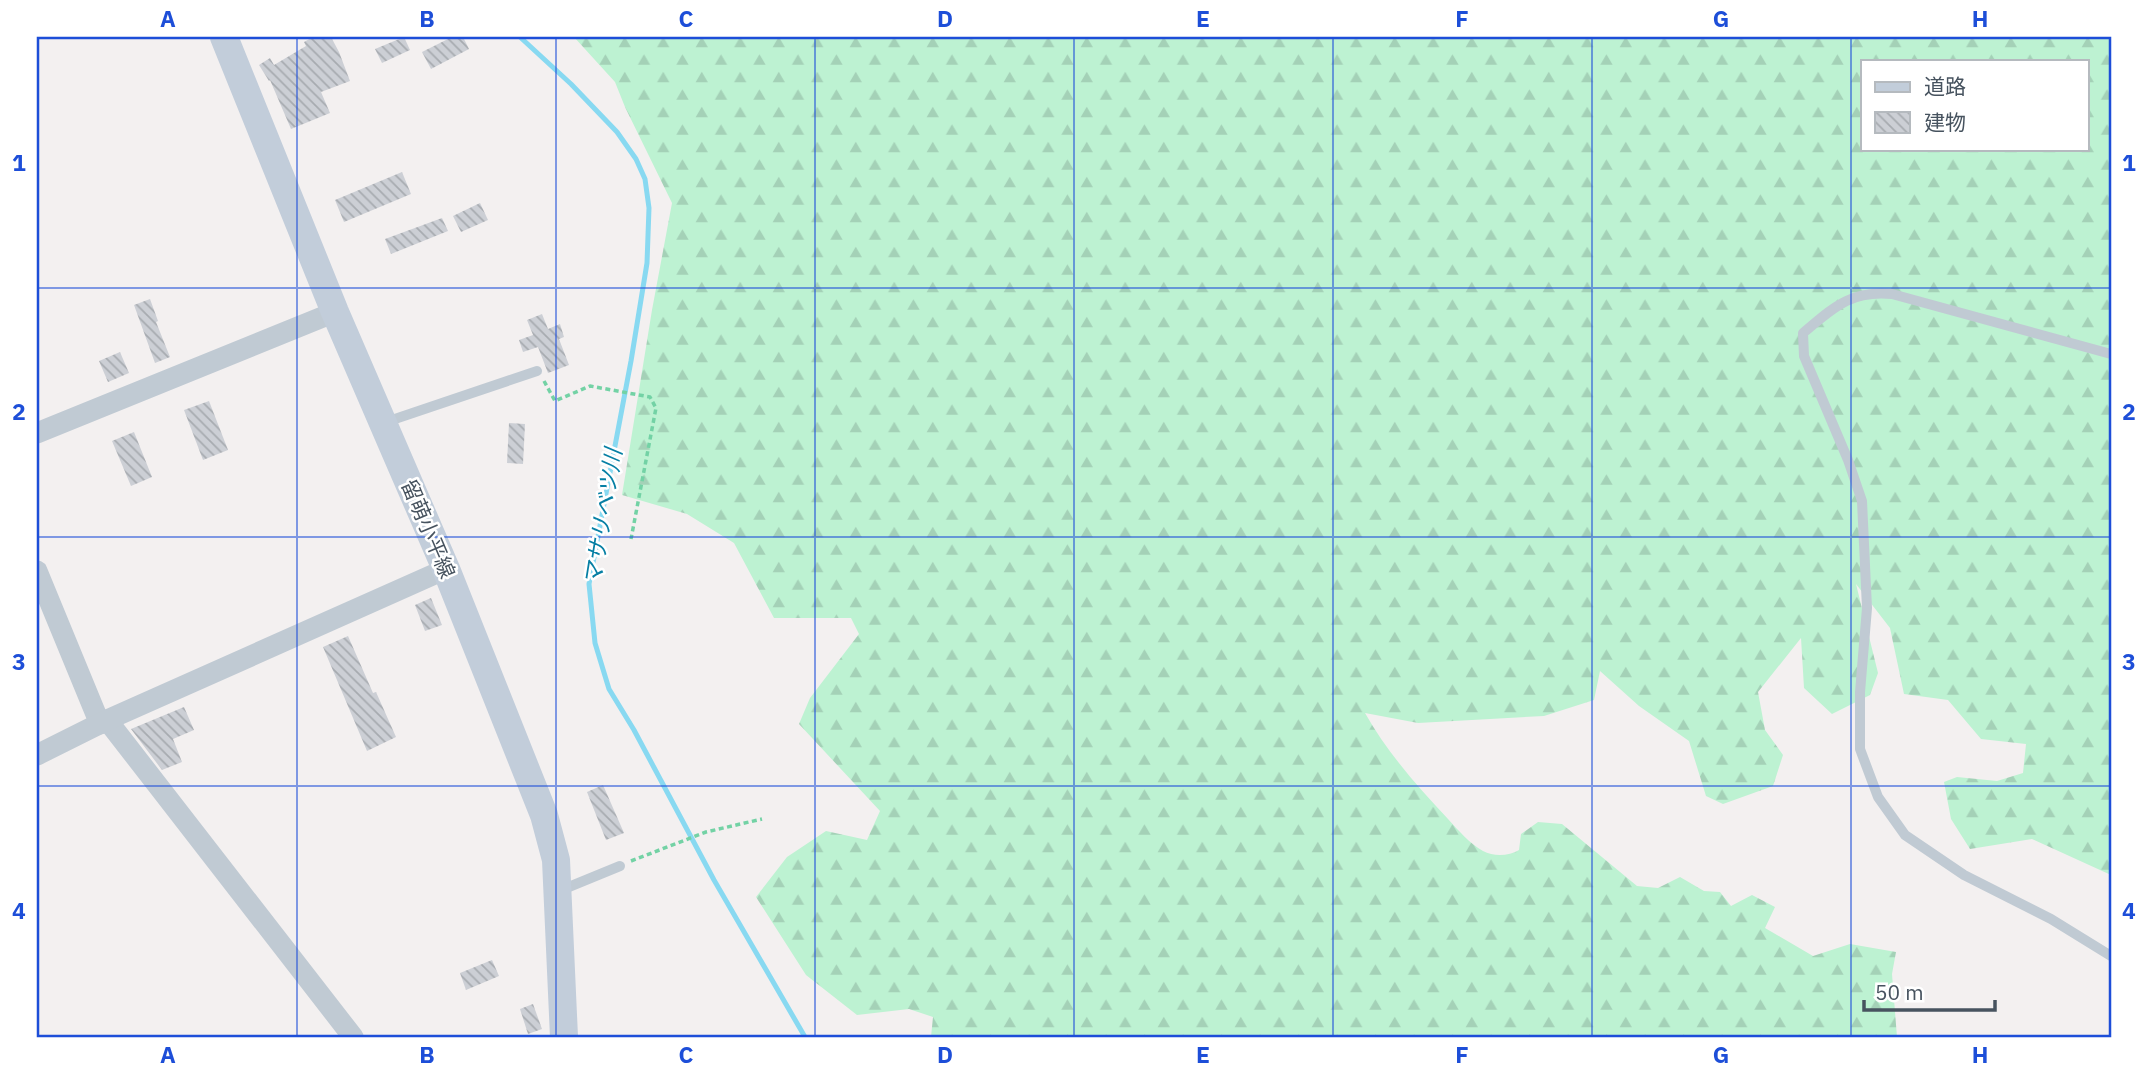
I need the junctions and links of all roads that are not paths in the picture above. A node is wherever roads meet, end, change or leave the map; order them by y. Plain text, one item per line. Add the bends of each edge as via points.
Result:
1 (224, 37) edge
2 (335, 312) junction
3 (2111, 354) edge
4 (537, 371) road end
5 (383, 423) junction
6 (37, 433) edge
7 (446, 569) junction
8 (37, 571) edge
9 (104, 722) junction
10 (37, 755) edge
11 (620, 866) road end
12 (556, 892) junction
13 (2111, 956) edge
14 (353, 1037) edge
15 (564, 1037) edge

1 - 2 main road, 留萌小平線
2 - 5 main road, 留萌小平線
2 - 6 street
3 - 13 lane via 1883,293 1858,295 1833,308 1804,333 1804,356 1862,501 1867,608 1860,749 1878,797 1905,835 1964,875
4 - 5 lane
5 - 7 main road, 留萌小平線
7 - 9 street
7 - 12 main road, 留萌小平線 via 544,815 555,860
8 - 9 street
9 - 10 street
9 - 14 street
11 - 12 lane
12 - 15 main road, 留萌小平線

